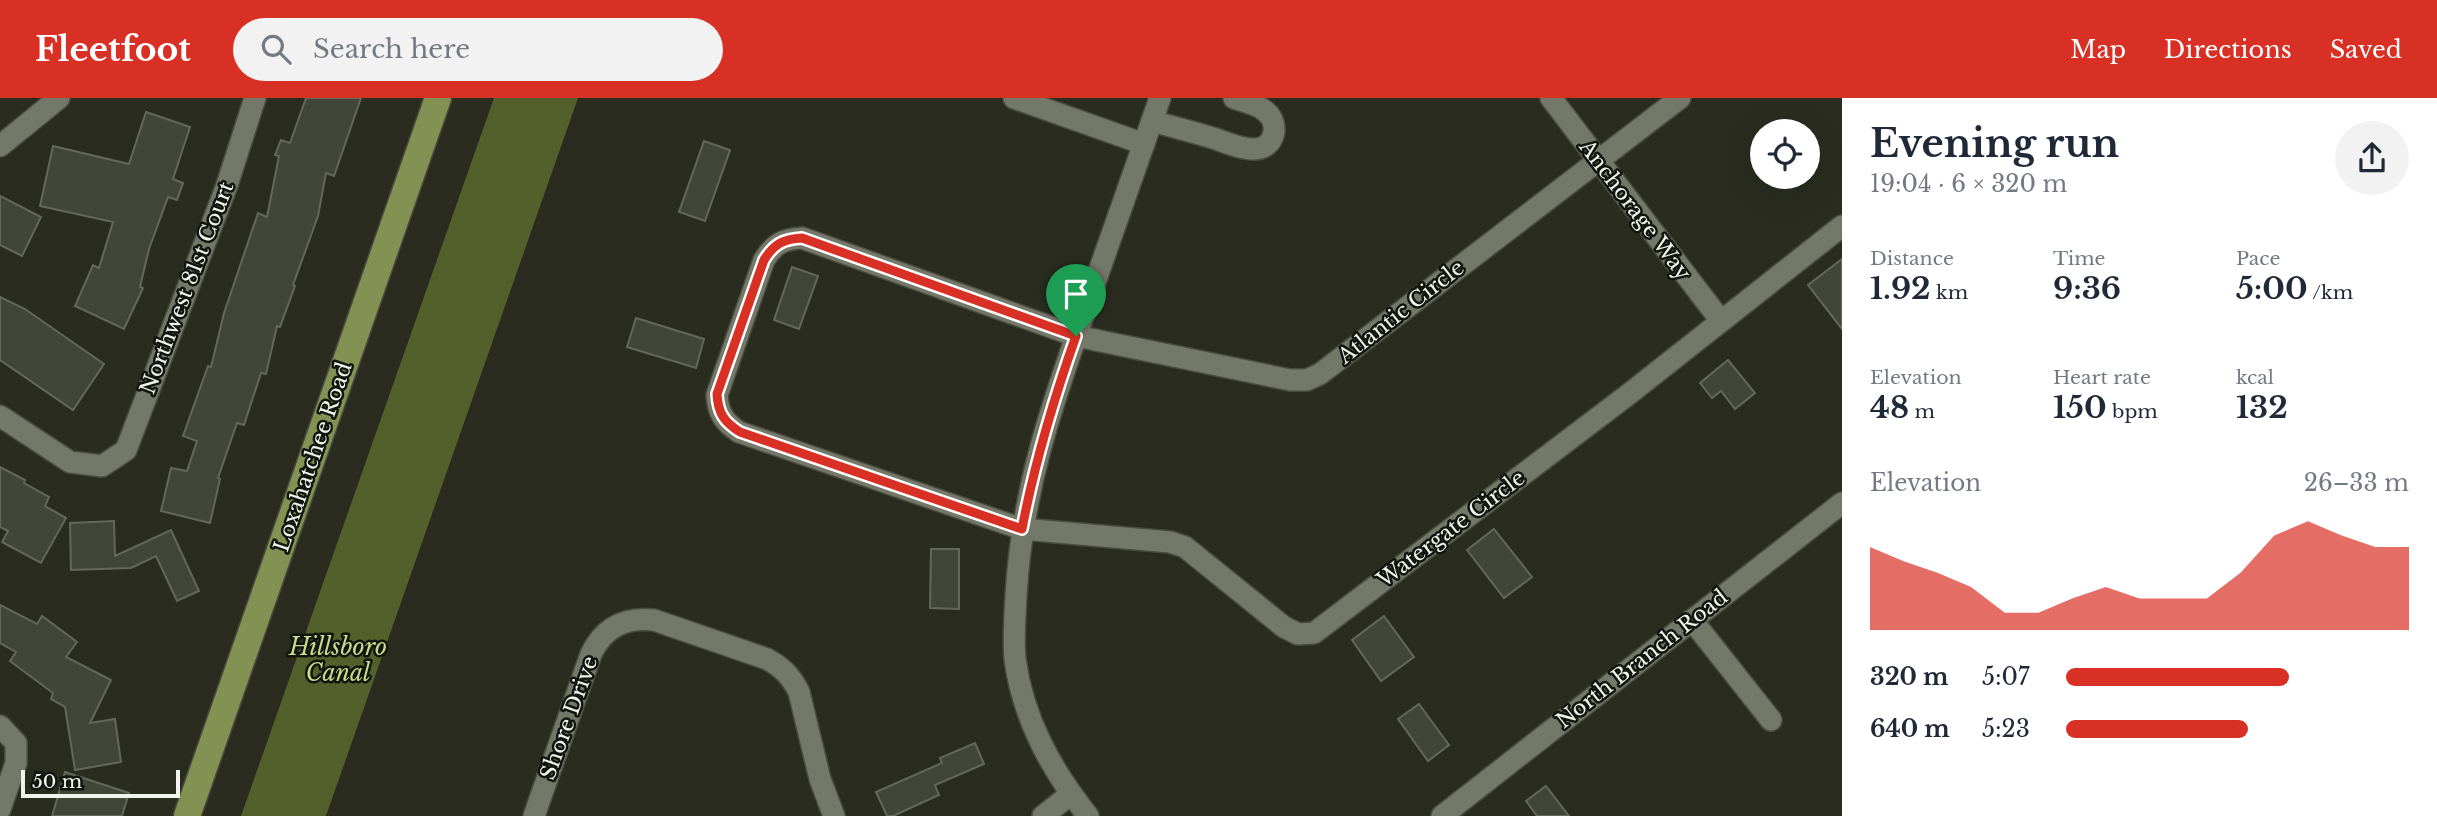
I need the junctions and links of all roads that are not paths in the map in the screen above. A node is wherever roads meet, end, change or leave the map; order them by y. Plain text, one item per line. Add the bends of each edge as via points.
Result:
1 (59, 98) edge
2 (255, 98) edge
3 (439, 98) edge
4 (1014, 98) edge
5 (1160, 98) edge
6 (1234, 98) edge
7 (1551, 98) edge
8 (1680, 98) edge
9 (1152, 121) junction
10 (1144, 144) junction
11 (0, 146) edge
12 (1598, 160) junction
13 (1842, 226) edge
14 (1721, 321) junction
15 (1076, 336) junction
16 (0, 416) edge
17 (1842, 503) edge
18 (1022, 529) junction
19 (1692, 620) junction
20 (1771, 720) dead end
21 (0, 726) edge
22 (1071, 794) junction
23 (0, 809) edge
24 (187, 816) edge
25 (534, 816) edge
26 (834, 816) edge
27 (1043, 816) edge
28 (1088, 816) edge
29 (1442, 816) edge

1 - 11 street
2 - 16 street, Northwest 81st Court via 227,185 126,450 102,466 71,462
3 - 24 main road, Loxahatchee Road
4 - 10 street
5 - 9 street
6 - 9 street via 1272,117 1275,131 1269,145 1245,148
7 - 12 street, Anchorage Way
8 - 12 street, Atlantic Circle
9 - 10 street
10 - 15 street
12 - 14 street, Anchorage Way
12 - 15 street, Atlantic Circle via 1307,380
13 - 14 street, Watergate Circle
14 - 18 street, Watergate Circle via 1314,633 1298,634 1284,627 1185,547
15 - 18 street via 1050,410
15 - 18 street, Atlantic Circle via 802,238 786,239 772,247 764,260 717,394 726,423 740,432
17 - 19 street, North Branch Road
18 - 22 street via 1016,661 1034,731
19 - 20 street
19 - 29 street, North Branch Road
21 - 23 street via 16,743 16,763
22 - 27 street
22 - 28 street
25 - 26 street, Shore Drive via 590,654 614,626 639,618 767,659 793,679

